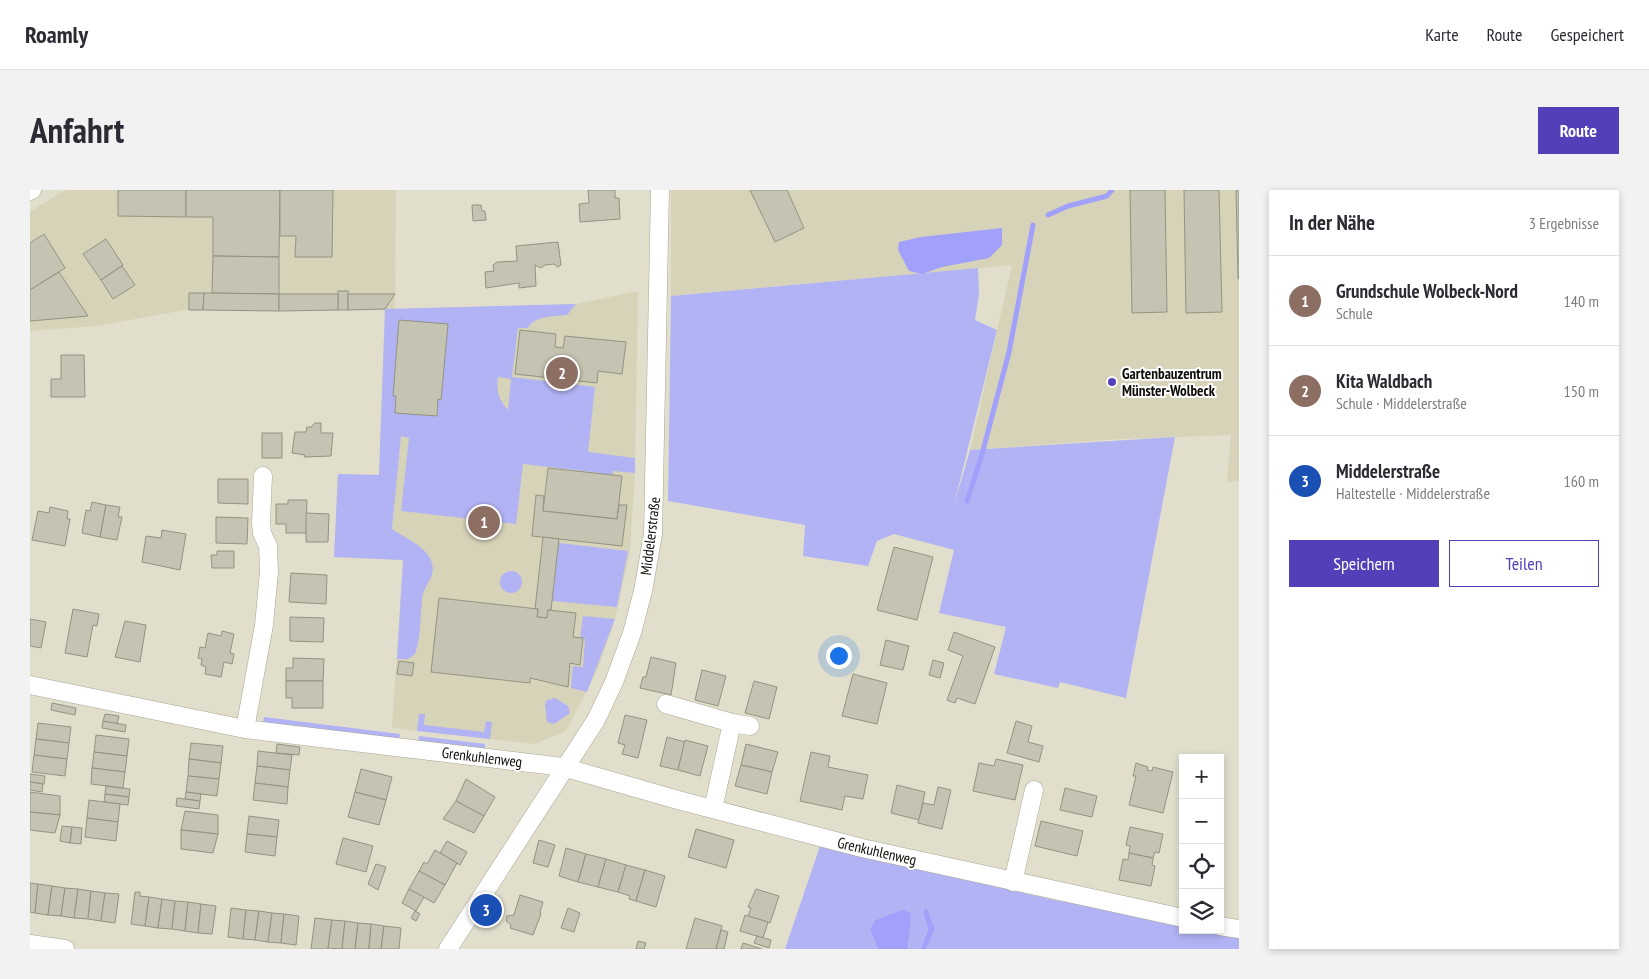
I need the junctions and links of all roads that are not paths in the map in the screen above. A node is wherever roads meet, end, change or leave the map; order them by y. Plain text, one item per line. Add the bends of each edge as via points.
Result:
1 (660, 190) edge
2 (263, 476) dead end
3 (30, 686) edge
4 (666, 704) dead end
5 (732, 723) junction
6 (750, 726) dead end
7 (246, 729) junction
8 (564, 767) junction
9 (1034, 790) dead end
10 (713, 809) junction
11 (1013, 882) junction
12 (1179, 917) edge
13 (1224, 927) edge
14 (1239, 929) edge
15 (30, 944) edge
16 (65, 949) edge
17 (448, 949) edge

1 - 8 street, Middelerstraße via 653,534 643,592 614,682 596,720
2 - 7 street via 261,523 268,546 269,572 264,625
3 - 7 street, Grenkuhlenweg
4 - 5 street
5 - 6 street
5 - 10 street
7 - 8 street, Grenkuhlenweg
8 - 10 street, Grenkuhlenweg
8 - 17 street, Middelerstraße
9 - 11 street
10 - 11 street, Grenkuhlenweg via 787,830
11 - 12 street, Grenkuhlenweg
13 - 14 street
15 - 16 street

